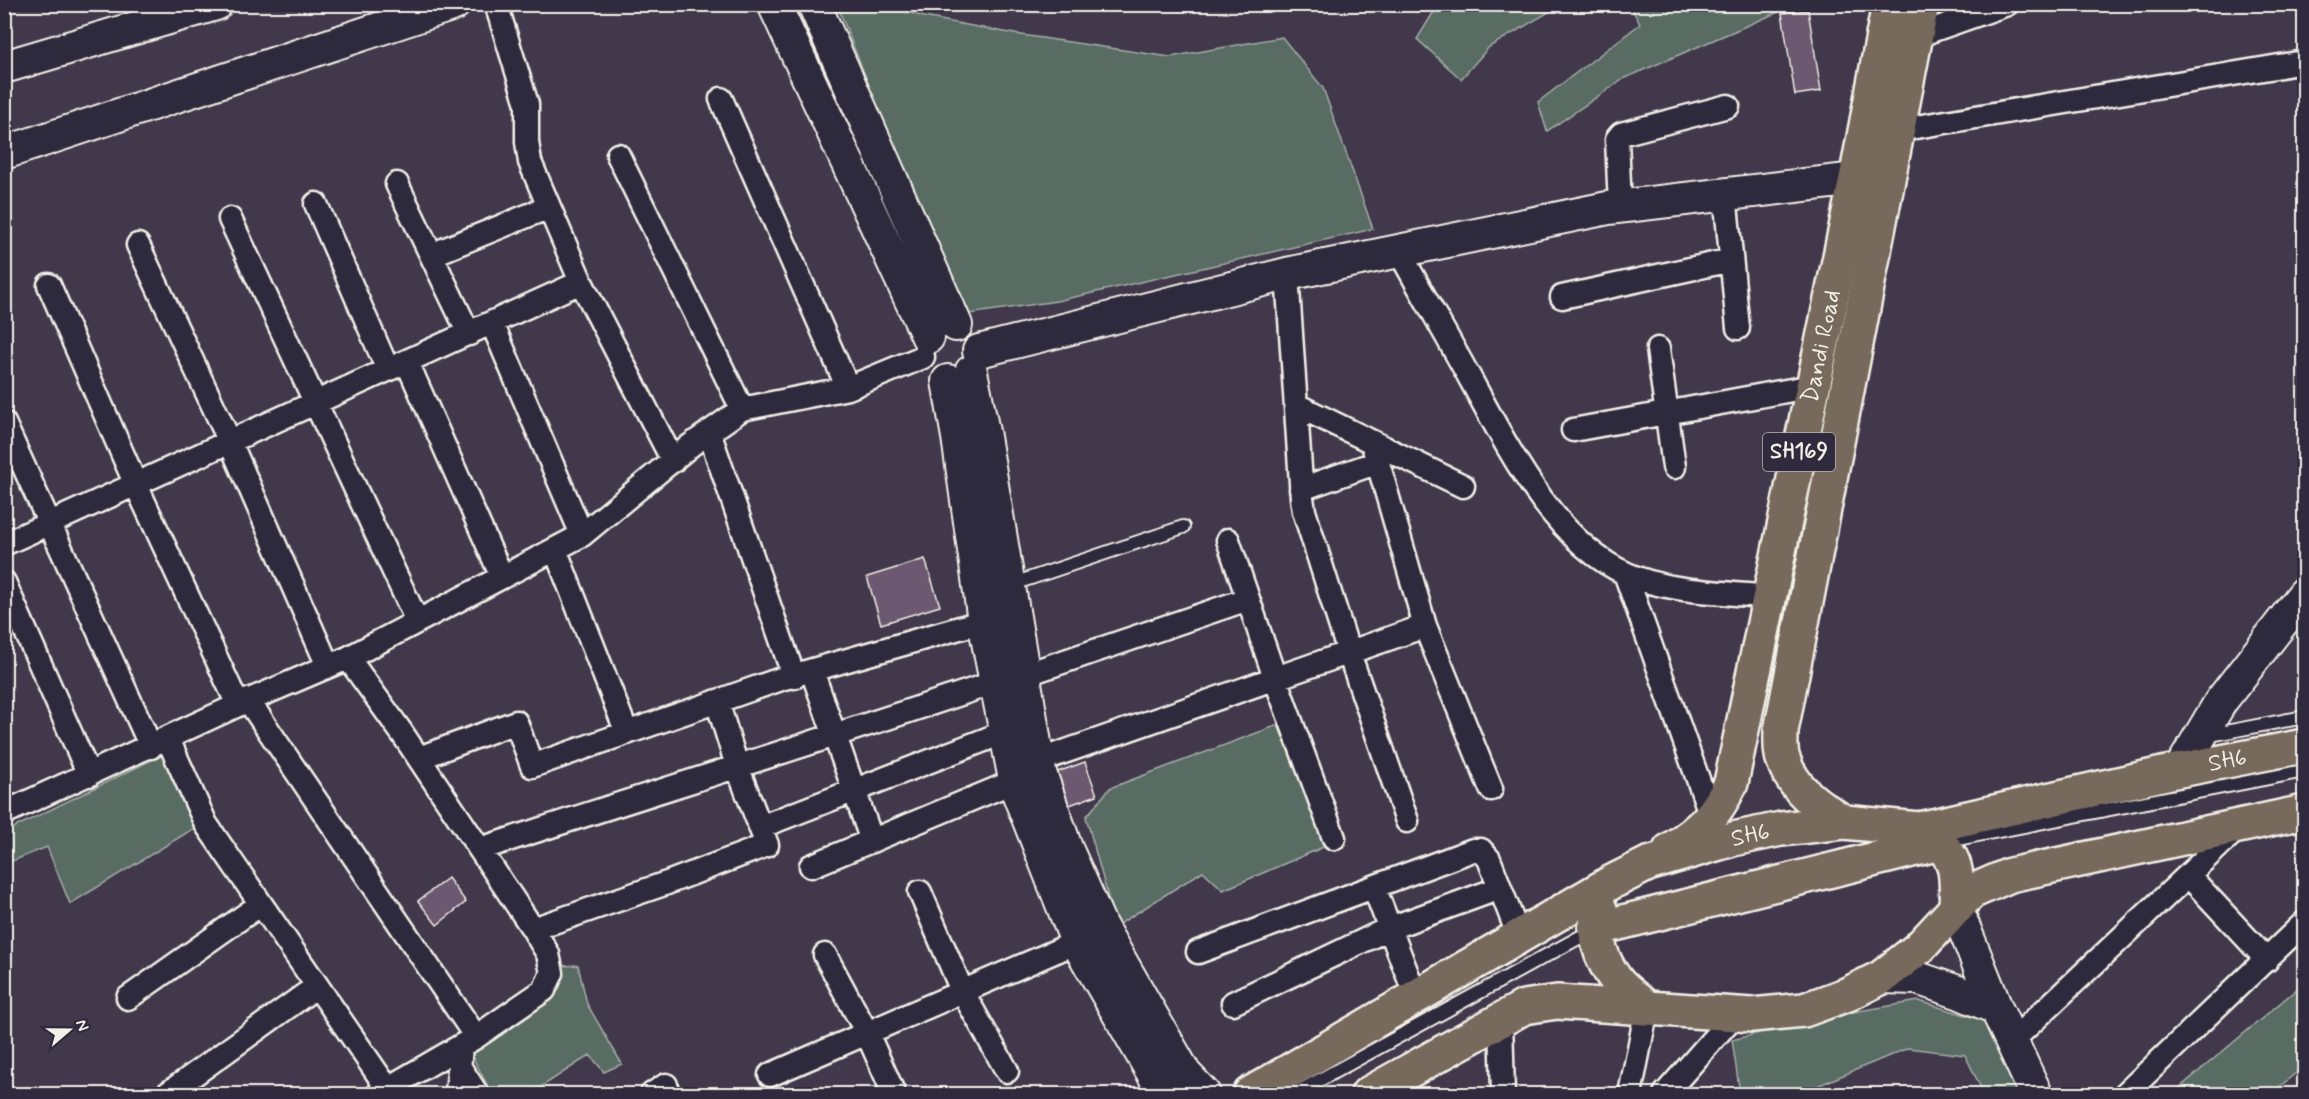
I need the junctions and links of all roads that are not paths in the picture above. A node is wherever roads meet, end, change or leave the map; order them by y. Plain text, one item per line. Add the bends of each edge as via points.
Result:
1 (216, 4) edge
2 (454, 4) edge
3 (496, 4) edge
4 (774, 4) edge
5 (814, 4) edge
6 (1889, 4) edge
7 (1922, 4) edge
8 (2007, 4) edge
9 (1916, 36) junction
10 (2304, 62) edge
11 (4, 68) edge
12 (721, 99) dead end
13 (1728, 106) dead end
14 (1898, 130) junction
15 (4, 153) edge
16 (618, 155) dead end
17 (1890, 171) junction
18 (1856, 179) junction
19 (397, 184) dead end
20 (1725, 194) junction
21 (316, 204) dead end
22 (1620, 206) junction
23 (549, 207) junction
24 (230, 219) dead end
25 (138, 245) dead end
26 (1399, 251) junction
27 (431, 255) junction
28 (1731, 260) junction
29 (1287, 274) junction
30 (581, 282) junction
31 (49, 285) dead end
32 (1562, 297) dead end
33 (492, 323) junction
34 (956, 325) junction
35 (1738, 328) dead end
36 (469, 334) junction
37 (925, 347) junction
38 (1658, 349) dead end
39 (398, 366) junction
40 (966, 368) junction
41 (1813, 386) junction
42 (848, 388) junction
43 (317, 403) junction
44 (1296, 405) junction
45 (742, 409) junction
46 (1668, 412) junction
47 (4, 423) edge
48 (1573, 430) dead end
49 (709, 432) junction
50 (230, 442) junction
51 (1375, 452) junction
52 (673, 461) junction
53 (1674, 467) dead end
54 (136, 485) junction
55 (1463, 486) dead end
56 (1301, 489) junction
57 (49, 525) junction
58 (1183, 527) dead end
59 (582, 535) junction
60 (1228, 540) dead end
61 (4, 544) edge
62 (555, 549) junction
63 (1625, 573) junction
64 (502, 577) junction
65 (4, 582) edge
66 (1009, 585) junction
67 (2304, 594) edge
68 (1770, 597) junction
69 (1248, 599) junction
70 (417, 621) junction
71 (984, 621) junction
72 (1425, 626) junction
73 (1349, 653) junction
74 (338, 662) junction
75 (803, 674) junction
76 (1275, 678) junction
77 (1010, 679) junction
78 (717, 701) junction
79 (243, 703) junction
80 (2304, 717) edge
81 (1005, 732) junction
82 (627, 733) junction
83 (834, 736) junction
84 (2201, 736) junction
85 (160, 743) junction
86 (2304, 746) edge
87 (419, 758) junction
88 (1038, 761) junction
89 (737, 766) junction
90 (2180, 770) junction
91 (2304, 771) edge
92 (89, 775) junction
93 (1015, 781) junction
94 (1491, 789) dead end
95 (854, 791) junction
96 (2304, 812) edge
97 (4, 813) edge
98 (1711, 816) junction
99 (1407, 820) dead end
100 (1844, 822) junction
101 (2240, 825) junction
102 (760, 827) junction
103 (1930, 836) junction
104 (1334, 838) dead end
105 (872, 841) junction
106 (480, 849) junction
107 (1648, 864) junction
108 (811, 866) dead end
109 (2188, 875) junction
110 (1612, 882) junction
111 (1374, 887) junction
112 (1500, 888) junction
113 (920, 892) dead end
114 (1963, 900) junction
115 (261, 904) junction
116 (2304, 923) edge
117 (1390, 928) junction
118 (533, 929) junction
119 (1595, 929) junction
120 (1519, 937) junction
121 (1077, 942) junction
122 (1198, 952) dead end
123 (825, 955) dead end
124 (2267, 960) junction
125 (1882, 977) junction
126 (317, 986) junction
127 (962, 991) junction
128 (1416, 997) junction
129 (128, 998) dead end
130 (1233, 1003) dead end
131 (1647, 1008) junction
132 (1996, 1008) junction
133 (1735, 1014) junction
134 (1501, 1019) junction
135 (867, 1033) junction
136 (2011, 1042) junction
137 (466, 1050) junction
138 (1006, 1071) dead end
139 (770, 1075) dead end
140 (383, 1092) edge
141 (167, 1095) edge
142 (457, 1095) edge
143 (477, 1095) edge
144 (894, 1095) edge
145 (1162, 1095) edge
146 (1204, 1095) edge
147 (1250, 1095) edge
148 (1294, 1095) edge
149 (1368, 1095) edge
150 (1503, 1095) edge
151 (1630, 1095) edge
152 (1665, 1095) edge
153 (2036, 1095) edge
154 (2125, 1095) edge

1 - 11 main road
2 - 15 main road
3 - 23 street via 527,104 530,162
4 - 37 main road
5 - 34 main road
6 - 18 main road, Dandi Road / SH169
7 - 9 main road, Dandi Road / SH169
8 - 9 street
9 - 14 main road, Dandi Road / SH169
10 - 14 street
12 - 42 street
13 - 22 street via 1621,134 1617,139
14 - 17 main road, Dandi Road / SH169
16 - 45 street
17 - 18 main road
17 - 100 main road, Dandi Road / SH169 via 1781,731 1783,758 1794,781 1814,804
18 - 20 main road
18 - 41 main road, Dandi Road / SH169
19 - 27 street
20 - 22 main road
20 - 28 street
21 - 39 street
22 - 26 main road
23 - 27 street
23 - 30 street
24 - 43 street
25 - 50 street
26 - 29 main road
26 - 63 street via 1536,493 1563,526
27 - 36 street
28 - 32 street
28 - 35 street
29 - 40 main road
29 - 44 street
30 - 33 street
30 - 52 street
31 - 54 street
33 - 36 street
33 - 59 street
34 - 37 main road via 939,327
34 - 40 main road via 972,333
36 - 39 street
37 - 40 main road via 931,373
37 - 42 street
38 - 46 street
39 - 43 street
39 - 64 street
40 - 66 main road
40 - 71 main road via 958,437
41 - 46 street
41 - 68 main road, Dandi Road / SH169
42 - 45 street
43 - 50 street
43 - 70 street
44 - 51 street
44 - 56 street
45 - 49 street
46 - 48 street
46 - 53 street
47 - 57 street
49 - 52 street
49 - 75 street
50 - 54 street
50 - 74 street
51 - 55 street
51 - 56 street
51 - 72 street
52 - 59 street
54 - 57 street
54 - 79 street
56 - 73 street via 1304,511
57 - 61 street
57 - 85 street
58 - 66 lane
59 - 62 street
60 - 69 street
62 - 64 street
62 - 82 street
63 - 68 street via 1656,585
63 - 98 street
64 - 70 street
65 - 92 street
66 - 77 main road
67 - 84 main road via 2221,701
68 - 98 main road, Dandi Road / SH169 via 1731,783
69 - 76 street
69 - 77 street
70 - 74 street
71 - 75 street
71 - 77 main road
72 - 73 street
72 - 94 street
73 - 76 street
73 - 99 street
74 - 79 street
74 - 87 street
75 - 78 street
75 - 83 street
76 - 88 street
76 - 104 street
77 - 81 main road
77 - 83 street
77 - 88 main road
78 - 82 street
78 - 89 street
79 - 85 street
79 - 137 street
80 - 84 lane
81 - 93 main road
81 - 95 street
82 - 87 street via 532,766 516,722
83 - 89 street
83 - 95 street
84 - 90 main road
85 - 92 street
85 - 115 street via 206,824
86 - 90 main road, SH6
87 - 106 street
88 - 146 main road via 1066,848 1101,927 1185,1074
89 - 102 street
89 - 106 street
90 - 103 main road, SH6
91 - 103 lane
92 - 97 street
93 - 105 street
93 - 121 main road
95 - 102 street
95 - 105 street
96 - 101 main road
98 - 107 main road, Dandi Road / SH169 via 1698,831
100 - 103 main road, SH6
100 - 107 main road, SH6 via 1733,839
101 - 109 street
101 - 114 main road via 2010,875
102 - 118 street via 767,845
103 - 114 main road via 1953,861
103 - 119 main road
105 - 108 street
106 - 118 street
107 - 110 main road, SH6
109 - 124 street
109 - 136 street
110 - 119 main road
110 - 120 main road, SH6
111 - 112 street via 1481,850
111 - 117 street
111 - 122 street
112 - 117 street
112 - 120 street
113 - 127 street
114 - 125 main road via 1919,948
114 - 132 main road
115 - 126 street
115 - 129 street
116 - 124 street
117 - 128 street
117 - 130 street
118 - 137 street via 548,954 552,973 544,990
119 - 131 main road via 1616,980
119 - 148 lane
120 - 128 main road, SH6
121 - 127 street
121 - 145 main road via 1161,1087
123 - 135 street
124 - 154 street
125 - 132 main road via 1917,978
125 - 133 main road via 1804,1010
126 - 140 street
126 - 141 street
127 - 135 street
127 - 138 street
128 - 147 main road, SH6
131 - 133 main road
131 - 134 main road via 1557,1002 1524,1006
131 - 151 street
132 - 136 main road
133 - 152 street
134 - 149 main road
134 - 150 street
135 - 139 street
135 - 144 street
136 - 153 main road
137 - 140 street
137 - 142 street
137 - 143 street

